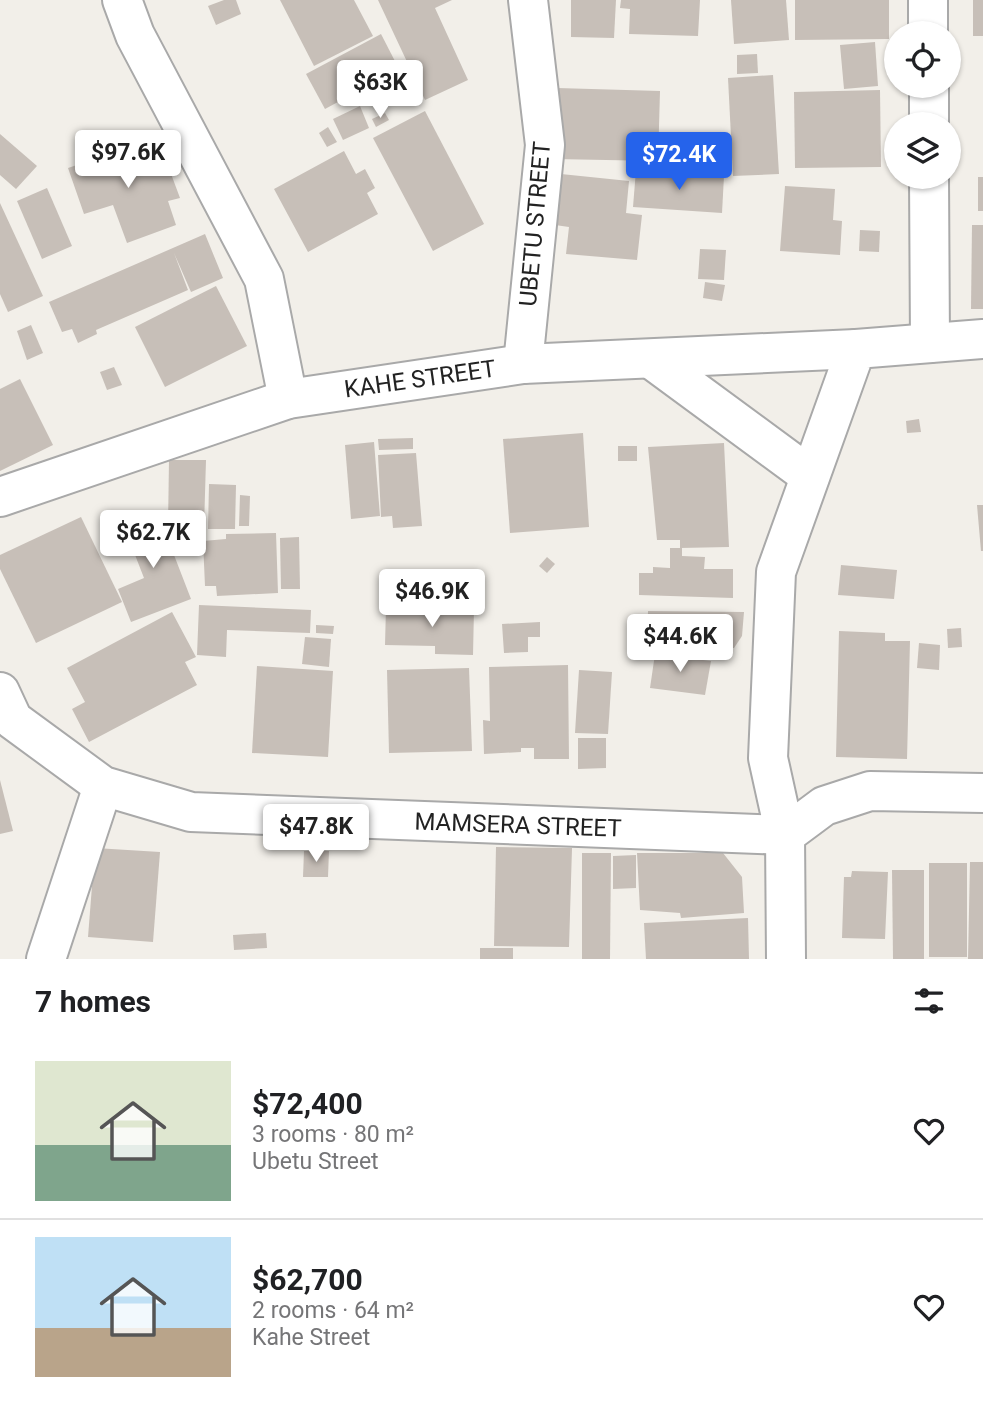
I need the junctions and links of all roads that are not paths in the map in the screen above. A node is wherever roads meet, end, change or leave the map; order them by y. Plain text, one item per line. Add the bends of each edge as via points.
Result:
1 (122, 0) edge
2 (528, 0) edge
3 (928, 0) edge
4 (928, 21) edge
5 (929, 189) edge
6 (983, 339) edge
7 (930, 343) junction
8 (856, 349) junction
9 (651, 359) junction
10 (523, 365) junction
11 (288, 399) junction
12 (810, 475) junction
13 (0, 497) edge
14 (0, 692) edge
15 (103, 786) junction
16 (983, 793) edge
17 (785, 835) junction
18 (46, 959) edge
19 (786, 959) edge

1 - 11 street via 135,35 264,279
2 - 10 street, UBETU STREET via 545,145
3 - 4 street
5 - 7 street
6 - 7 street, KAHE STREET
7 - 8 street, KAHE STREET
8 - 9 street, KAHE STREET
8 - 12 street
9 - 10 street, KAHE STREET
9 - 12 street
10 - 11 street, KAHE STREET
11 - 13 street, KAHE STREET
12 - 17 street via 776,572 768,758
14 - 15 street, MAMSERA STREET via 13,720
15 - 17 street, MAMSERA STREET via 191,812
15 - 18 street
16 - 17 street via 870,791 824,806
17 - 19 street

